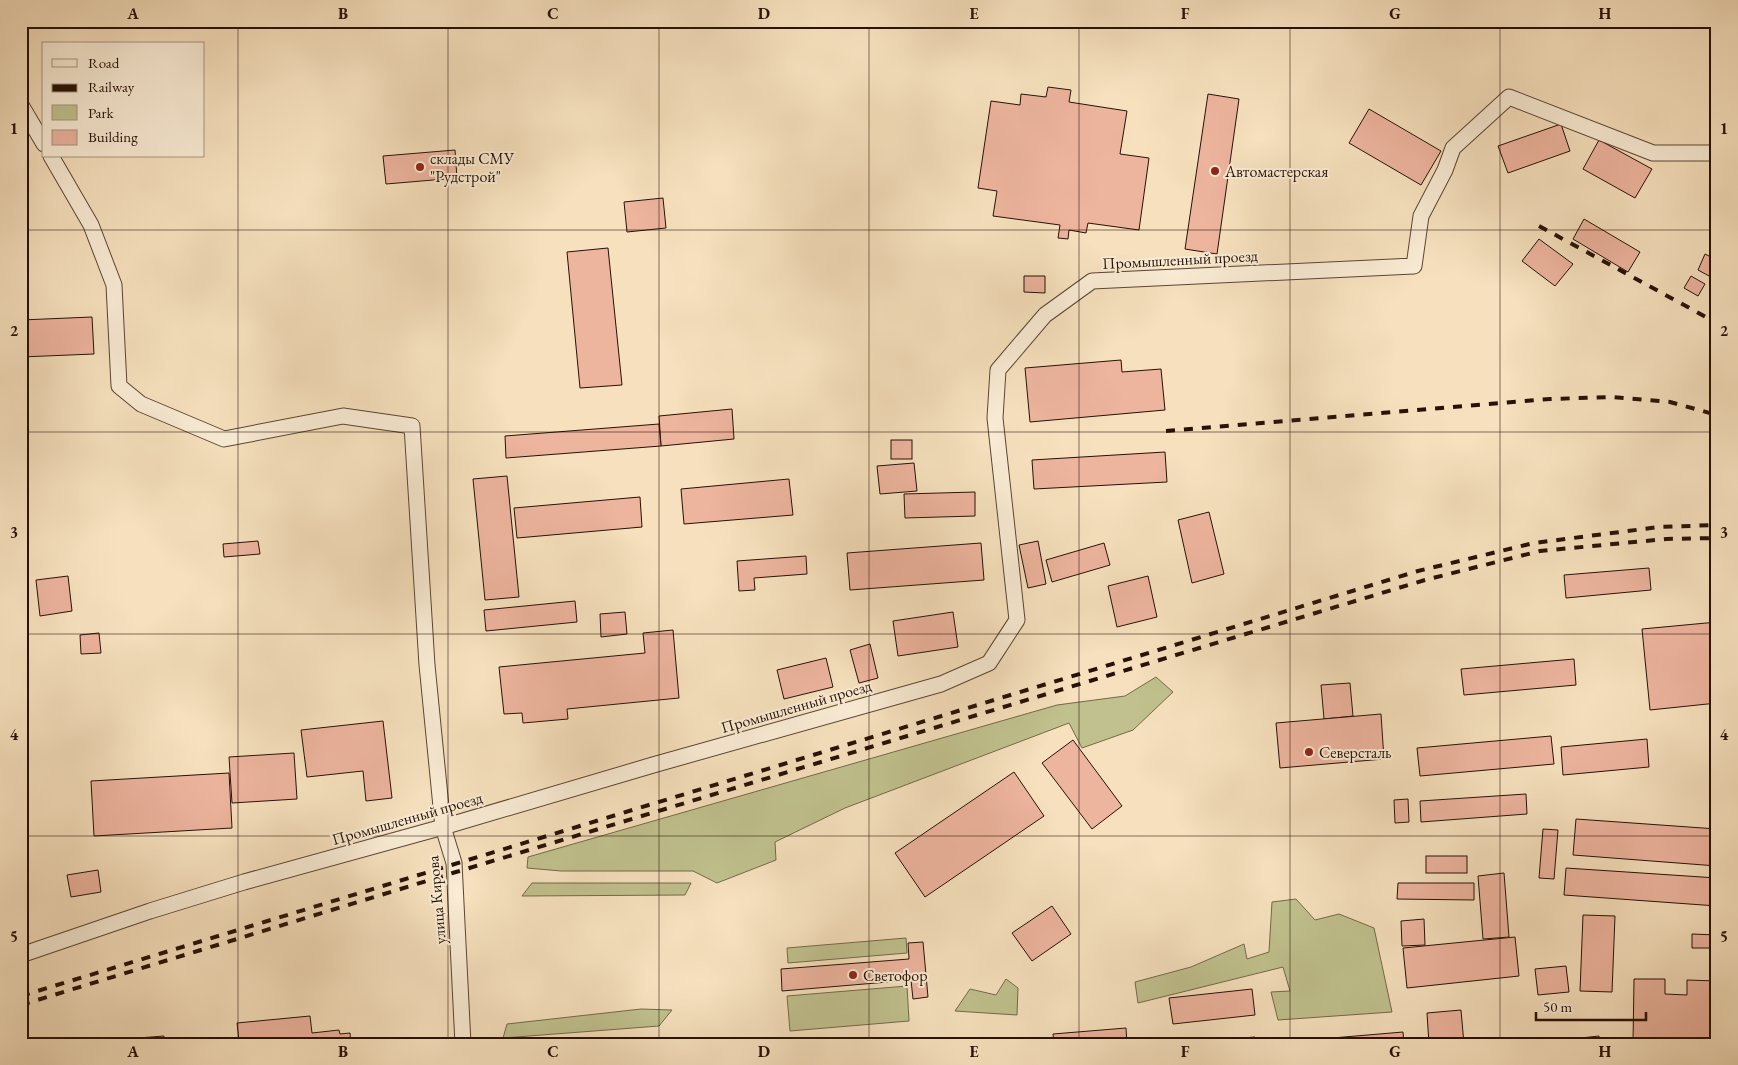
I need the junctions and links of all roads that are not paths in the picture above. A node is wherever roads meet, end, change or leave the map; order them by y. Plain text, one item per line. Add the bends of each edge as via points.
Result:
1 (21, 105) edge
2 (42, 141) edge
3 (1717, 152) edge
4 (51, 158) edge
5 (443, 827) junction
6 (21, 955) edge
7 (463, 1044) edge

1 - 2 street
3 - 5 street, Промышленный проезд via 1653,153 1509,97 1453,148 1421,216 1414,266 1092,281 1045,315 998,370 995,418 1017,620 989,663 941,684
4 - 5 street, улица Кирова via 91,225 114,285 119,386 141,404 224,440 343,416 412,426 427,665
5 - 6 street, Промышленный проезд via 235,885
5 - 7 street, улица Кирова via 454,863

